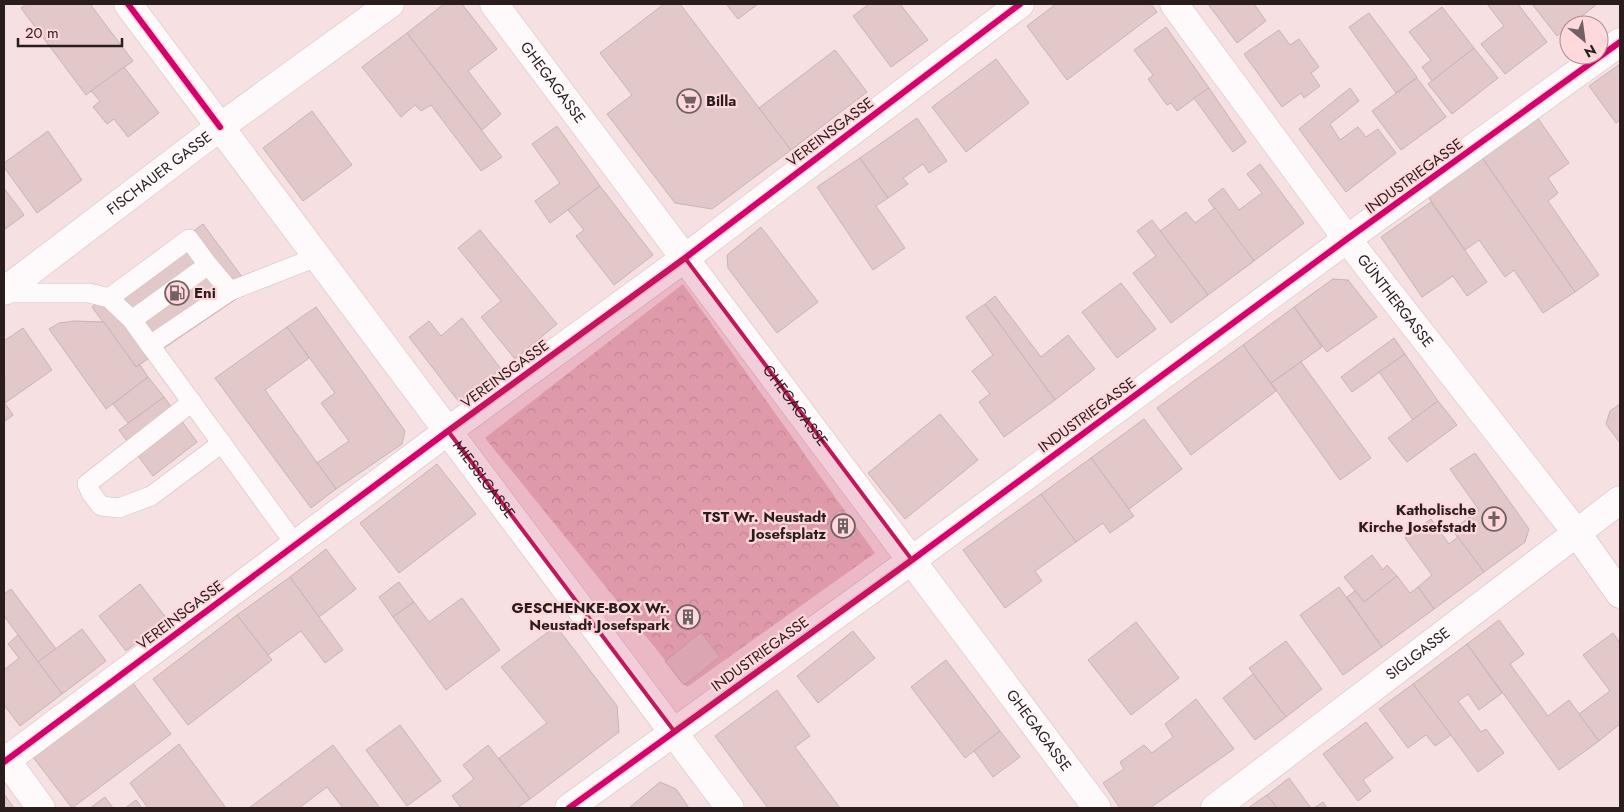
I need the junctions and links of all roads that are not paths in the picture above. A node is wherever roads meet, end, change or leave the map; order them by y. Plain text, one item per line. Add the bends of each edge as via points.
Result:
1 (128, 4) edge
2 (390, 4) edge
3 (494, 4) edge
4 (1020, 4) edge
5 (1174, 4) edge
6 (1620, 42) edge
7 (220, 127) junction
8 (1348, 239) junction
9 (317, 257) junction
10 (684, 258) junction
11 (208, 265) junction
12 (230, 291) junction
13 (4, 292) edge
14 (109, 298) junction
15 (132, 320) junction
16 (150, 345) junction
17 (192, 402) junction
18 (448, 431) junction
19 (222, 443) junction
20 (1620, 500) edge
21 (1576, 532) junction
22 (295, 544) junction
23 (912, 560) junction
24 (1620, 594) edge
25 (674, 731) junction
26 (5, 760) edge
27 (41, 808) edge
28 (569, 808) edge
29 (730, 808) edge
30 (1097, 808) edge
31 (1215, 808) edge

1 - 7 street, MIESSLGASSE
2 - 7 street, FISCHAUER GASSE
3 - 10 street, GHEGAGASSE
4 - 10 street, VEREINSGASSE
5 - 8 street, GÜNTHERGASSE
6 - 8 street, INDUSTRIEGASSE
7 - 9 street, MIESSLGASSE
7 - 13 street, FISCHAUER GASSE
8 - 21 street, GÜNTHERGASSE
8 - 23 street, INDUSTRIEGASSE
9 - 12 lane
9 - 18 street, MIESSLGASSE
10 - 18 street, VEREINSGASSE
10 - 23 street, GHEGAGASSE
11 - 12 lane
11 - 14 lane via 189,239
11 - 15 lane
12 - 16 lane
13 - 14 lane via 89,293
14 - 15 lane
15 - 16 lane
16 - 17 lane
17 - 19 lane
17 - 19 lane via 87,484 100,506 119,508 151,496
18 - 22 street, VEREINSGASSE
18 - 25 street, MIESSLGASSE
19 - 22 lane
20 - 21 street, SIGLGASSE
21 - 24 street, GÜNTHERGASSE
21 - 31 street, SIGLGASSE
22 - 26 street, VEREINSGASSE
23 - 25 street, INDUSTRIEGASSE
23 - 30 street, GHEGAGASSE
25 - 28 street, INDUSTRIEGASSE
25 - 29 street, MIESSLGASSE
26 - 27 street

